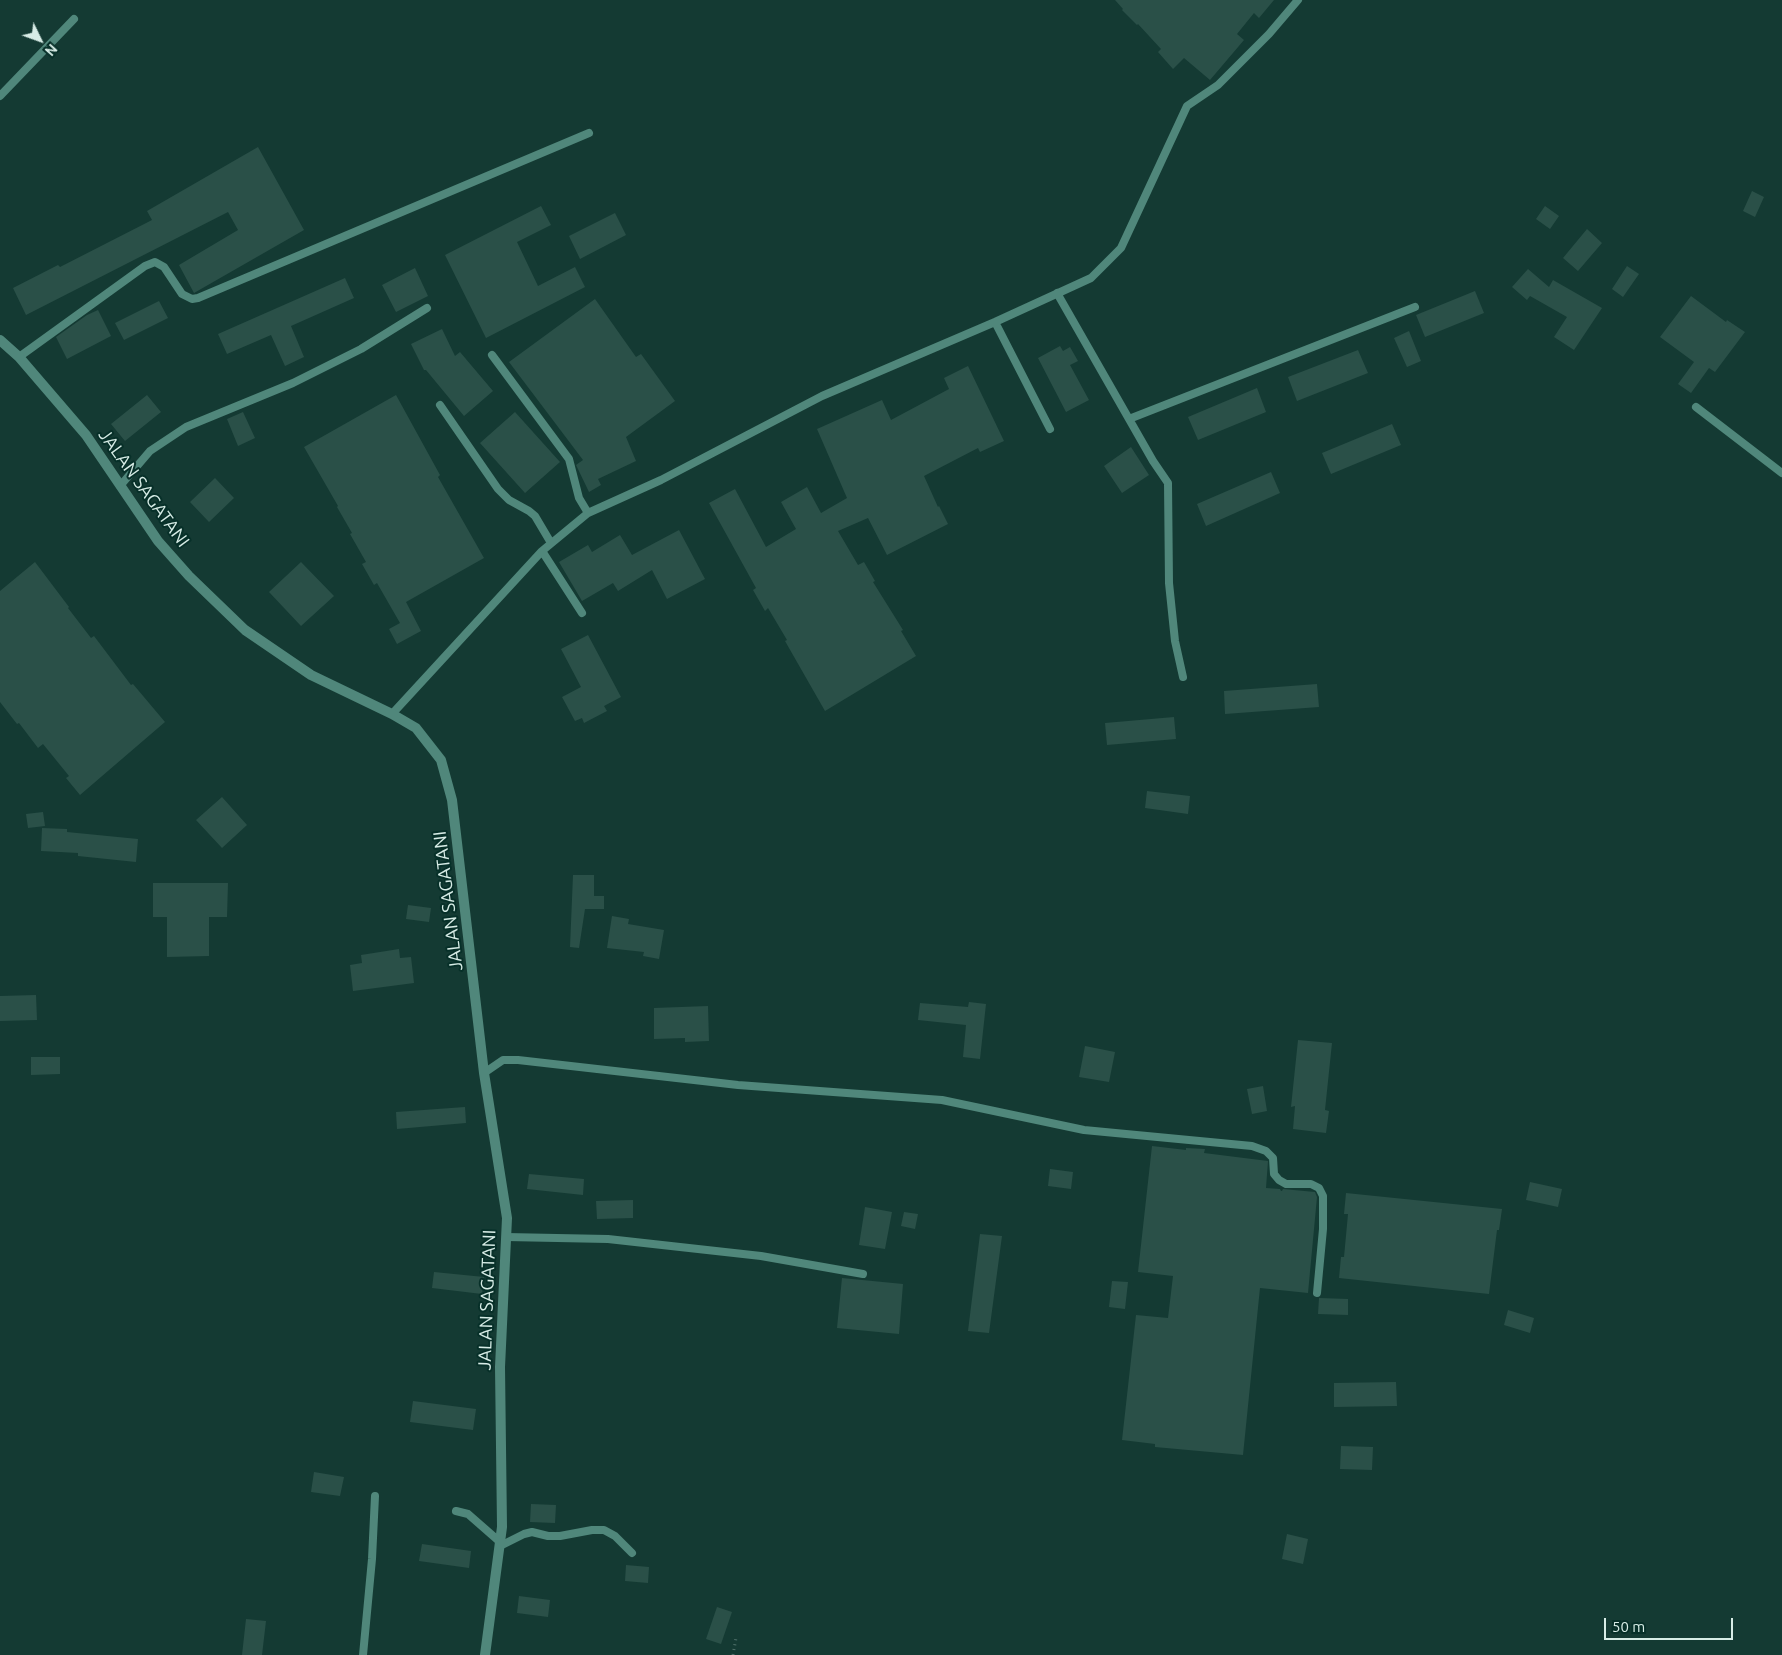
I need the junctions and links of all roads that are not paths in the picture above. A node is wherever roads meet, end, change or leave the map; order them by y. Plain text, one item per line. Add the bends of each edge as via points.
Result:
1 (1298, 0) edge
2 (74, 19) dead end
3 (0, 96) edge
4 (589, 133) dead end
5 (1057, 293) junction
6 (1415, 307) dead end
7 (427, 308) dead end
8 (995, 322) junction
9 (0, 340) edge
10 (492, 355) dead end
11 (19, 357) junction
12 (440, 405) dead end
13 (1696, 408) dead end
14 (1129, 419) junction
15 (1050, 430) dead end
16 (1782, 473) edge
17 (120, 486) junction
18 (588, 512) junction
19 (551, 543) junction
20 (542, 551) junction
21 (582, 613) dead end
22 (1183, 677) dead end
23 (392, 714) junction
24 (484, 1073) junction
25 (506, 1237) junction
26 (863, 1274) dead end
27 (1317, 1293) dead end
28 (375, 1496) dead end
29 (456, 1511) dead end
30 (500, 1544) junction
31 (632, 1553) dead end
32 (363, 1655) edge
33 (485, 1655) edge

1 - 5 lane via 1218,85 1187,106 1121,248 1091,278
2 - 3 lane
4 - 11 lane via 198,298 182,294 164,268 155,262
5 - 8 lane
5 - 14 lane
6 - 14 lane
7 - 17 lane via 361,349 293,383 186,427 150,451
8 - 15 lane
8 - 18 lane via 822,396 661,480
9 - 11 street, JALAN SAGATANI
10 - 18 lane via 569,459 578,498
11 - 17 street, JALAN SAGATANI via 86,435
12 - 19 lane via 498,490 535,516
13 - 16 lane
14 - 22 lane via 1168,483 1169,583 1175,641
17 - 23 street, JALAN SAGATANI via 158,541 245,630 311,675
18 - 19 lane
19 - 20 lane
20 - 21 lane
20 - 23 lane
23 - 24 street, JALAN SAGATANI via 416,728 441,760 450,792
24 - 25 street, JALAN SAGATANI via 504,1193
24 - 27 lane via 503,1060 518,1060 738,1085 942,1100 1084,1130 1252,1146 1266,1151 1273,1158 1274,1174 1279,1180 1286,1184 1311,1184 1319,1188 1323,1196
25 - 26 lane via 608,1239 761,1256
25 - 30 street, JALAN SAGATANI via 500,1367
28 - 32 lane
29 - 30 lane via 468,1514
30 - 31 lane via 532,1532 560,1536 604,1530 616,1536
30 - 33 street, JALAN SAGATANI

